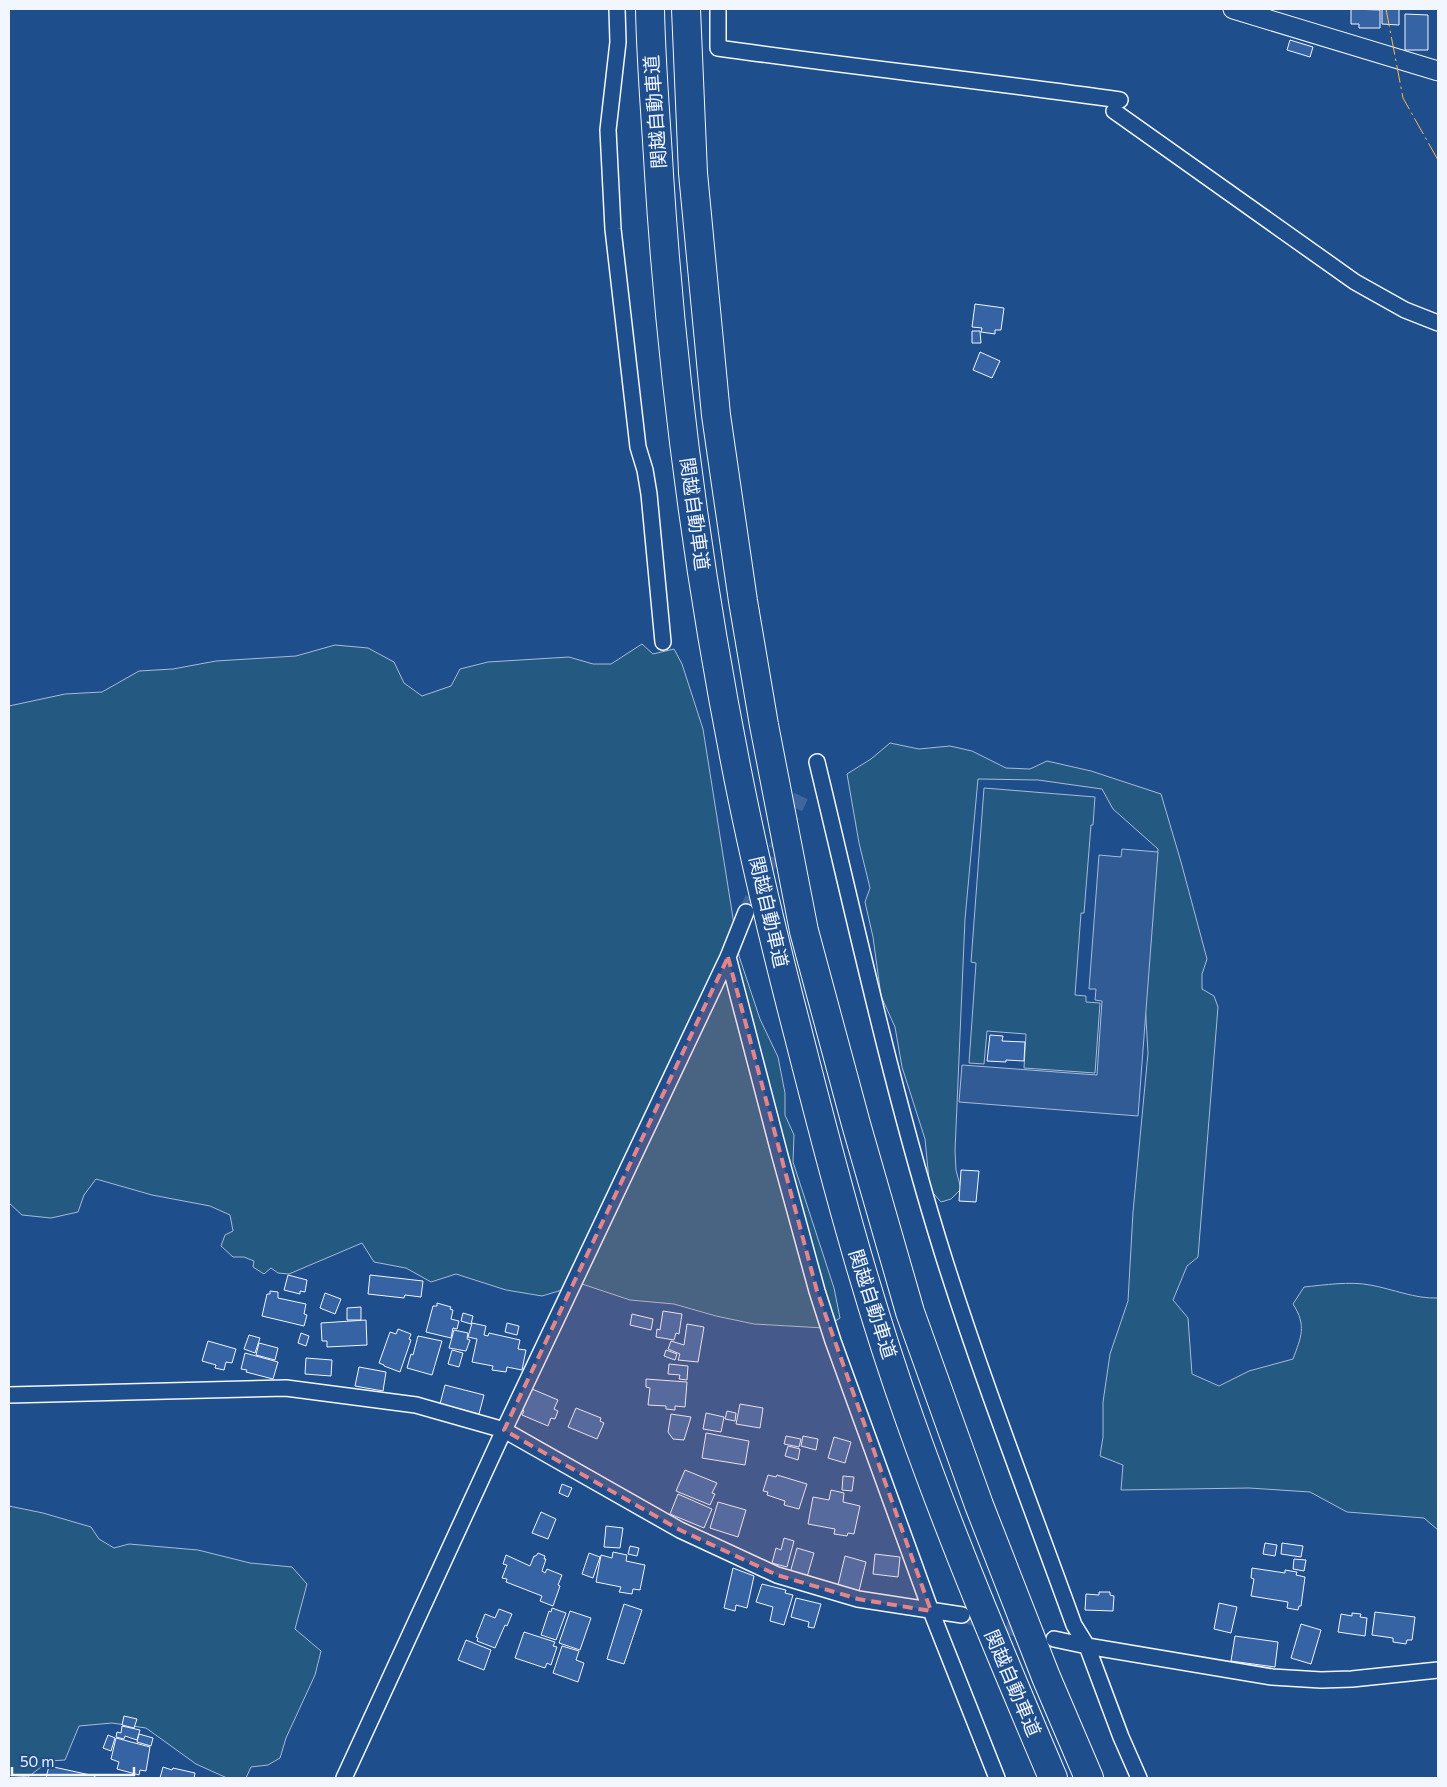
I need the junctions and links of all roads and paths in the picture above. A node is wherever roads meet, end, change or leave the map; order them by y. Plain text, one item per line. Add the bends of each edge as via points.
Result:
1 (617, 9) edge
2 (650, 9) edge
3 (686, 9) edge
4 (718, 9) edge
5 (1233, 9) edge
6 (1438, 71) edge
7 (1438, 323) edge
8 (663, 642) dead end
9 (817, 762) dead end
10 (746, 912) tunnel mouth
11 (728, 957) junction
12 (9, 1395) edge
13 (504, 1430) junction
14 (931, 1611) junction
15 (962, 1615) tunnel mouth
16 (1054, 1639) tunnel mouth
17 (1087, 1646) junction
18 (1438, 1670) edge
19 (344, 1778) edge
20 (997, 1778) edge
21 (1053, 1778) edge
22 (1089, 1778) edge
23 (1139, 1778) edge

1 - 8 street via 618,42 608,130 613,229 638,447 648,494
2 - 21 highway, 関越自動車道 via 664,259 677,381 717,661 747,820 782,971 857,1256 910,1420 991,1632
3 - 22 highway, 関越自動車道 via 693,173 716,415 764,725 804,931 910,1312 979,1505
4 - 7 street via 718,48 1016,85 1117,105 1355,282 1405,310
5 - 6 street
9 - 17 street via 866,970 944,1258 992,1401 1074,1625
10 - 11 street
11 - 13 street
11 - 14 street via 820,1299
12 - 13 street via 286,1388 416,1405
13 - 14 street via 680,1530 777,1575 858,1599
13 - 19 street
14 - 15 street
14 - 20 street
16 - 17 street
17 - 18 street via 1272,1677 1352,1679
17 - 23 street

